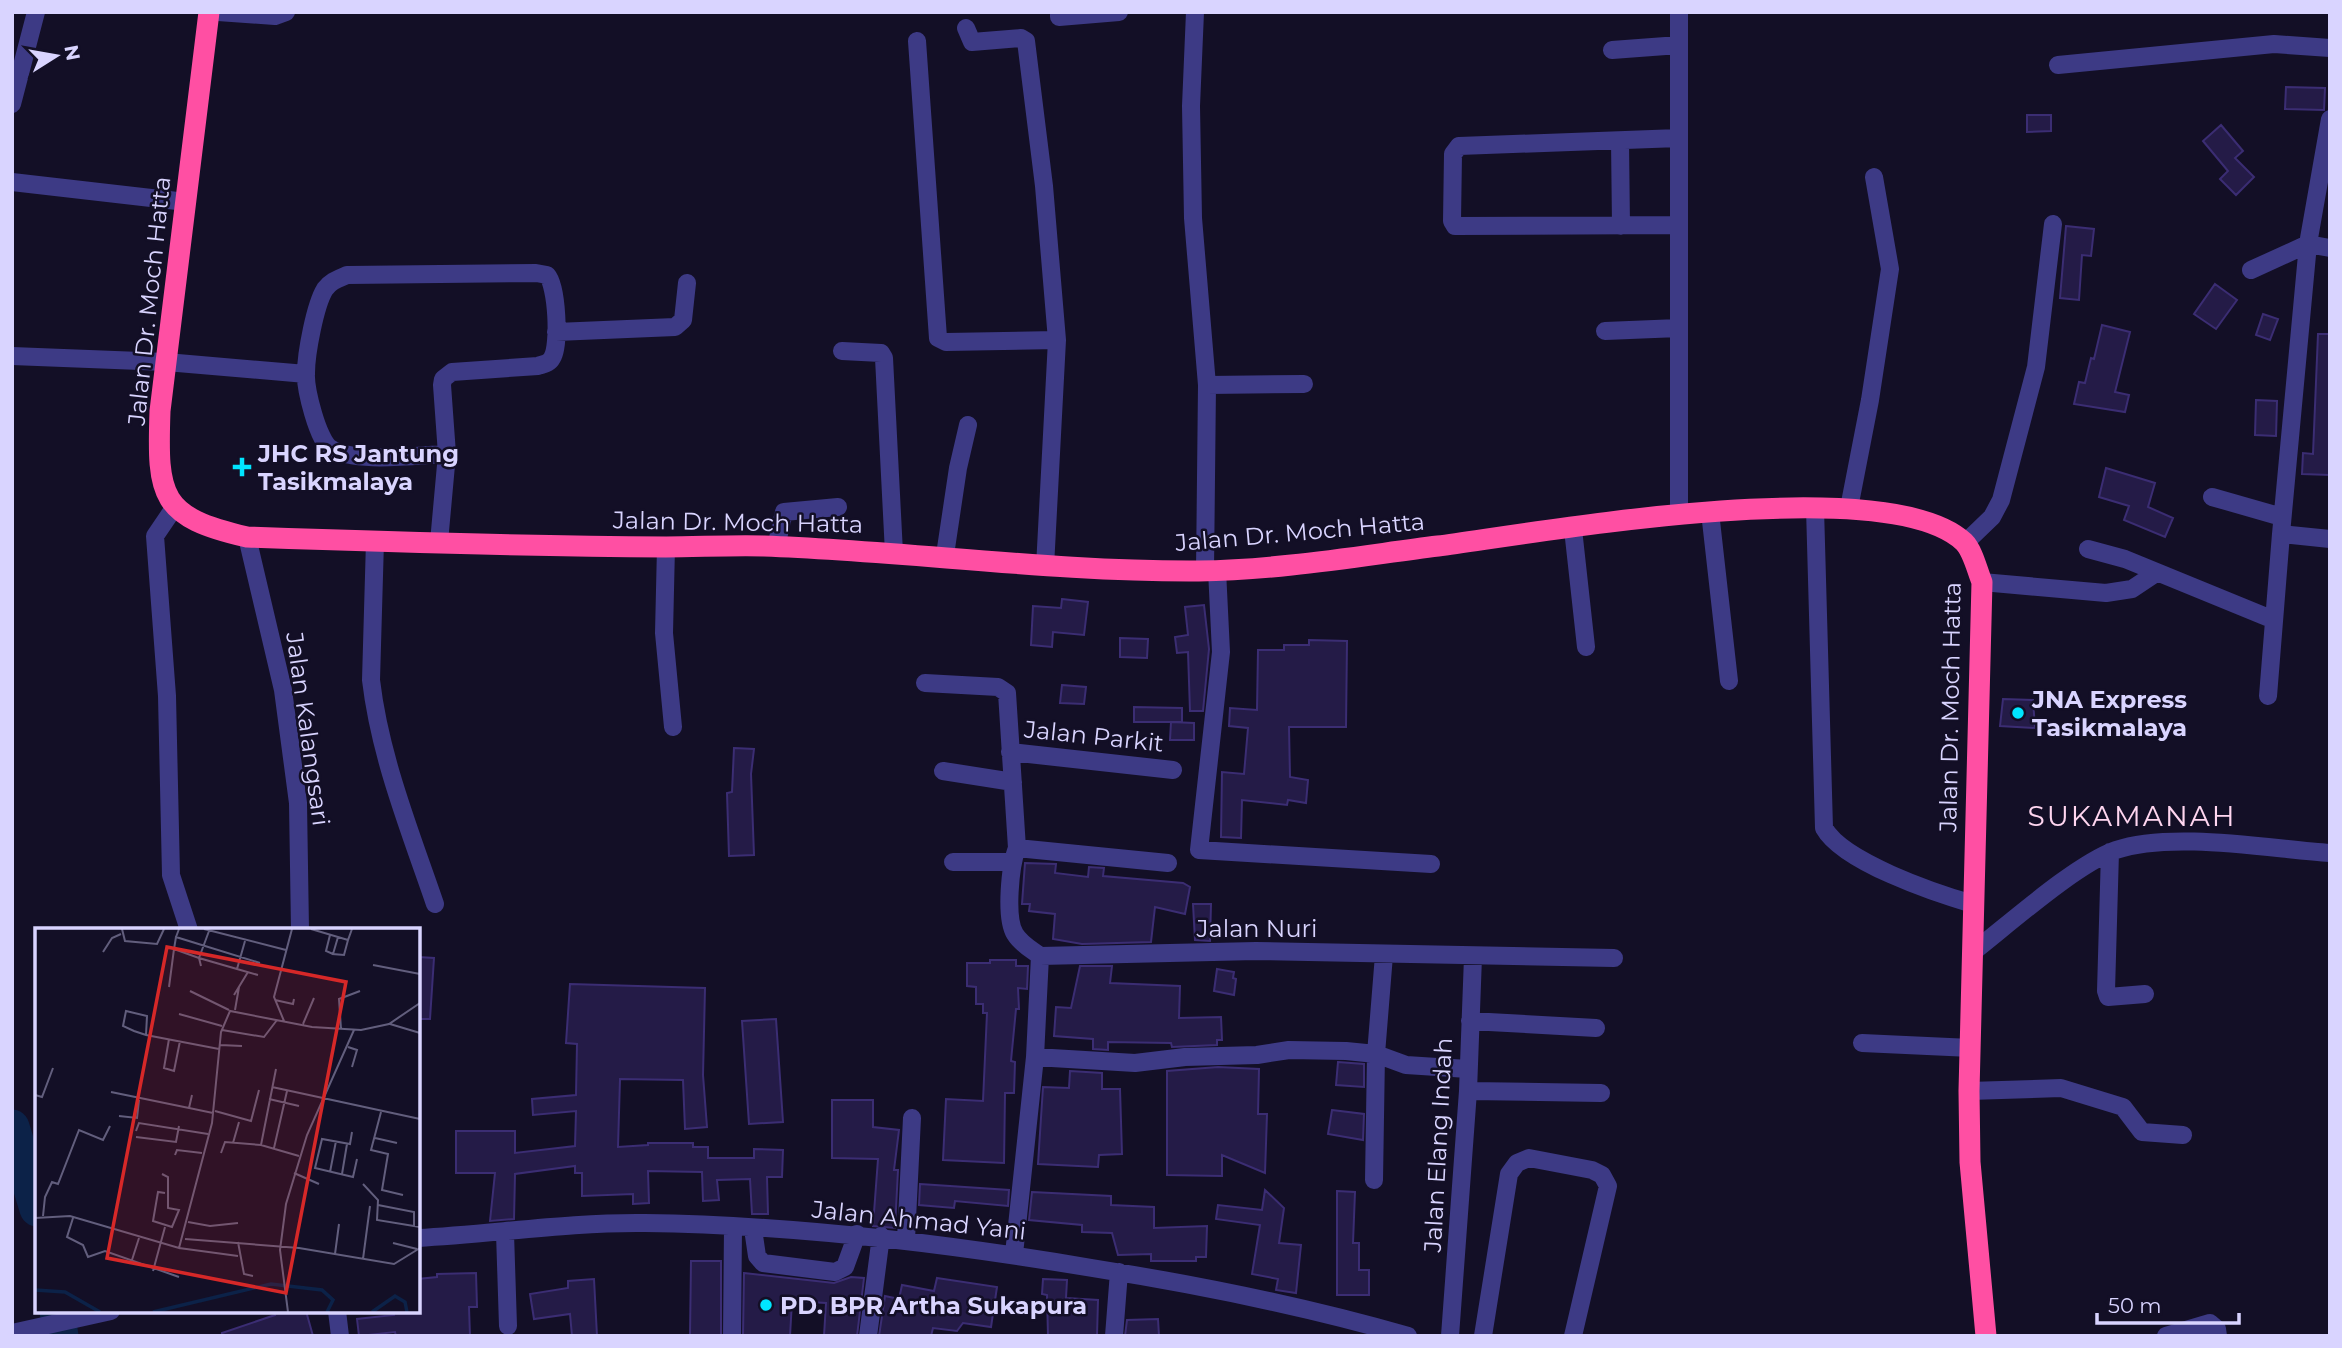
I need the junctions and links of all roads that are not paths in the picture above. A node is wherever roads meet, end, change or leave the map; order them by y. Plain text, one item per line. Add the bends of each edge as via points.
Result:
1 (36, 12) edge
2 (209, 12) edge
3 (218, 12) edge
4 (286, 12) edge
5 (1059, 12) edge
6 (1119, 12) edge
7 (1195, 12) edge
8 (1679, 12) edge
9 (966, 28) dead end
10 (918, 41) dead end
11 (1679, 45) junction
12 (2330, 48) edge
13 (1612, 50) dead end
14 (2058, 65) dead end
15 (12, 104) edge
16 (2330, 119) edge
17 (1679, 138) junction
18 (1620, 141) junction
19 (1874, 177) dead end
20 (12, 182) edge
21 (186, 202) junction
22 (2053, 223) dead end
23 (1679, 225) junction
24 (1621, 226) junction
25 (2308, 244) junction
26 (2330, 248) edge
27 (2251, 270) dead end
28 (687, 283) dead end
29 (1679, 328) junction
30 (1605, 331) dead end
31 (556, 332) junction
32 (1058, 340) junction
33 (842, 351) dead end
34 (12, 356) edge
35 (166, 362) junction
36 (306, 374) junction
37 (1207, 384) junction
38 (1304, 384) dead end
39 (968, 425) dead end
40 (447, 454) junction
41 (2212, 497) dead end
42 (838, 507) dead end
43 (174, 508) junction
44 (1815, 508) junction
45 (1849, 508) junction
46 (1710, 512) junction
47 (1679, 515) junction
48 (2281, 526) junction
49 (1573, 529) junction
50 (247, 537) junction
51 (2330, 539) edge
52 (375, 541) junction
53 (439, 542) junction
54 (1965, 543) junction
55 (666, 547) junction
56 (776, 547) junction
57 (2088, 549) dead end
58 (894, 552) junction
59 (945, 555) junction
60 (1045, 567) junction
61 (1211, 570) junction
62 (2156, 573) junction
63 (1982, 582) junction
64 (2274, 620) junction
65 (1586, 647) dead end
66 (1729, 681) dead end
67 (925, 683) dead end
68 (2268, 696) dead end
69 (673, 727) dead end
70 (1010, 752) junction
71 (1173, 770) dead end
72 (943, 771) dead end
73 (1013, 782) junction
74 (2110, 852) junction
75 (2330, 853) edge
76 (1015, 855) junction
77 (953, 862) dead end
78 (1168, 863) dead end
79 (1432, 864) dead end
80 (435, 904) dead end
81 (1973, 904) junction
82 (188, 928) edge
83 (295, 928) edge
84 (1973, 952) junction
85 (1384, 955) junction
86 (1040, 956) junction
87 (1473, 957) junction
88 (1614, 958) dead end
89 (2145, 994) dead end
90 (1470, 1021) junction
91 (1596, 1028) dead end
92 (1862, 1043) dead end
93 (1971, 1048) junction
94 (1376, 1054) junction
95 (1035, 1057) junction
96 (1468, 1069) junction
97 (1468, 1091) junction
98 (1969, 1091) junction
99 (1601, 1093) dead end
100 (912, 1118) dead end
101 (2183, 1135) dead end
102 (1374, 1180) dead end
103 (733, 1227) junction
104 (753, 1229) junction
105 (505, 1233) junction
106 (857, 1234) junction
107 (881, 1236) junction
108 (420, 1238) edge
109 (906, 1239) junction
110 (1014, 1254) junction
111 (1119, 1272) junction
112 (103, 1313) edge
113 (337, 1313) edge
114 (508, 1326) dead end
115 (12, 1333) edge
116 (340, 1336) edge
117 (732, 1336) edge
118 (868, 1336) edge
119 (1114, 1336) edge
120 (1408, 1336) edge
121 (1450, 1336) edge
122 (1483, 1336) edge
123 (1573, 1336) edge
124 (1986, 1336) edge
125 (2166, 1336) edge
126 (2218, 1336) edge

1 - 15 street
2 - 21 highway, Jalan Dr. Moch Hatta
3 - 4 street via 275,16
5 - 6 street via 1059,17
7 - 37 street via 1193,218
8 - 11 street
9 - 32 street via 972,42 1026,41
10 - 32 street via 937,338 946,342
11 - 13 street
11 - 17 street
12 - 14 street via 2274,44
16 - 25 street
17 - 18 street
17 - 23 street
18 - 24 street
18 - 24 street via 1456,148 1452,220 1455,226
19 - 45 street via 1890,269
20 - 21 street
21 - 35 highway, Jalan Dr. Moch Hatta
22 - 54 street via 2036,366 2005,488 1992,517
23 - 24 street
23 - 29 street
25 - 26 street
25 - 27 street
25 - 48 street
28 - 31 street via 683,320 675,327
29 - 30 street
29 - 47 street
31 - 36 street via 553,284 547,275 347,275 334,280 319,303
31 - 40 street via 554,357 549,362 452,372 443,379
32 - 60 street
33 - 58 street via 881,353 884,358
34 - 35 street
35 - 36 street
35 - 43 highway, Jalan Dr. Moch Hatta via 159,442 166,492
36 - 40 street via 318,431 326,446 337,453
37 - 38 street
37 - 61 street
39 - 59 street
40 - 53 street
41 - 48 street
42 - 56 street via 784,512
43 - 50 highway, Jalan Dr. Moch Hatta via 207,528
43 - 82 street via 155,536 167,696 171,875
44 - 45 highway, Jalan Dr. Moch Hatta
44 - 46 highway, Jalan Dr. Moch Hatta
44 - 81 street via 1824,828 1836,844 1907,883
45 - 54 highway, Jalan Dr. Moch Hatta via 1921,520
46 - 47 highway, Jalan Dr. Moch Hatta
46 - 66 street
47 - 49 highway, Jalan Dr. Moch Hatta
48 - 51 street
48 - 64 street
49 - 61 highway, Jalan Dr. Moch Hatta
49 - 65 street
50 - 52 highway, Jalan Dr. Moch Hatta
50 - 83 street, Jalan Kalangsari via 285,703 298,803
52 - 53 highway, Jalan Dr. Moch Hatta
52 - 80 street via 374,701 397,794
53 - 55 highway, Jalan Dr. Moch Hatta
54 - 63 highway, Jalan Dr. Moch Hatta
55 - 56 highway, Jalan Dr. Moch Hatta
55 - 69 street via 664,632
56 - 58 highway, Jalan Dr. Moch Hatta
57 - 62 street
58 - 59 highway, Jalan Dr. Moch Hatta
59 - 60 highway, Jalan Dr. Moch Hatta
60 - 61 highway, Jalan Dr. Moch Hatta
61 - 79 street via 1221,652 1199,850
62 - 63 street via 2132,589 2106,593
62 - 64 street
63 - 81 highway, Jalan Dr. Moch Hatta
64 - 68 street
67 - 70 street via 1004,690
70 - 71 street, Jalan Parkit
70 - 73 street
72 - 73 street
73 - 76 street
74 - 75 street via 2173,842
74 - 84 street
74 - 89 street via 2106,991 2108,997
76 - 77 street
76 - 78 street
76 - 86 street via 1013,930
81 - 84 highway, Jalan Dr. Moch Hatta
84 - 93 highway, Jalan Dr. Moch Hatta
85 - 86 street, Jalan Nuri via 1256,951
85 - 87 street, Jalan Nuri
85 - 94 street
86 - 95 street
87 - 88 street, Jalan Nuri
87 - 90 street, Jalan Elang Indah
90 - 91 street
90 - 96 street, Jalan Elang Indah
92 - 93 street
93 - 98 highway, Jalan Dr. Moch Hatta
94 - 95 street via 1289,1050 1135,1062
94 - 96 street via 1406,1065
94 - 102 street
95 - 110 street
96 - 97 street, Jalan Elang Indah
97 - 99 street
97 - 121 street, Jalan Elang Indah
98 - 101 street via 2061,1088 2123,1107 2142,1132
98 - 124 highway, Jalan Dr. Moch Hatta via 1970,1162
100 - 109 street
103 - 104 street, Jalan Ahmad Yani
103 - 105 street, Jalan Ahmad Yani via 644,1223
103 - 117 street
104 - 106 street, Jalan Ahmad Yani
104 - 106 street via 757,1256 763,1263 835,1272 845,1267
105 - 108 street, Jalan Ahmad Yani
105 - 114 street
106 - 107 street, Jalan Ahmad Yani
107 - 109 street, Jalan Ahmad Yani
107 - 118 street
109 - 110 street, Jalan Ahmad Yani
110 - 111 street, Jalan Ahmad Yani
111 - 119 street
111 - 120 street, Jalan Ahmad Yani via 1337,1315
112 - 115 street
113 - 116 street
122 - 123 street via 1509,1174 1517,1163 1529,1158 1592,1170 1602,1175 1608,1186
125 - 126 street via 2210,1323

